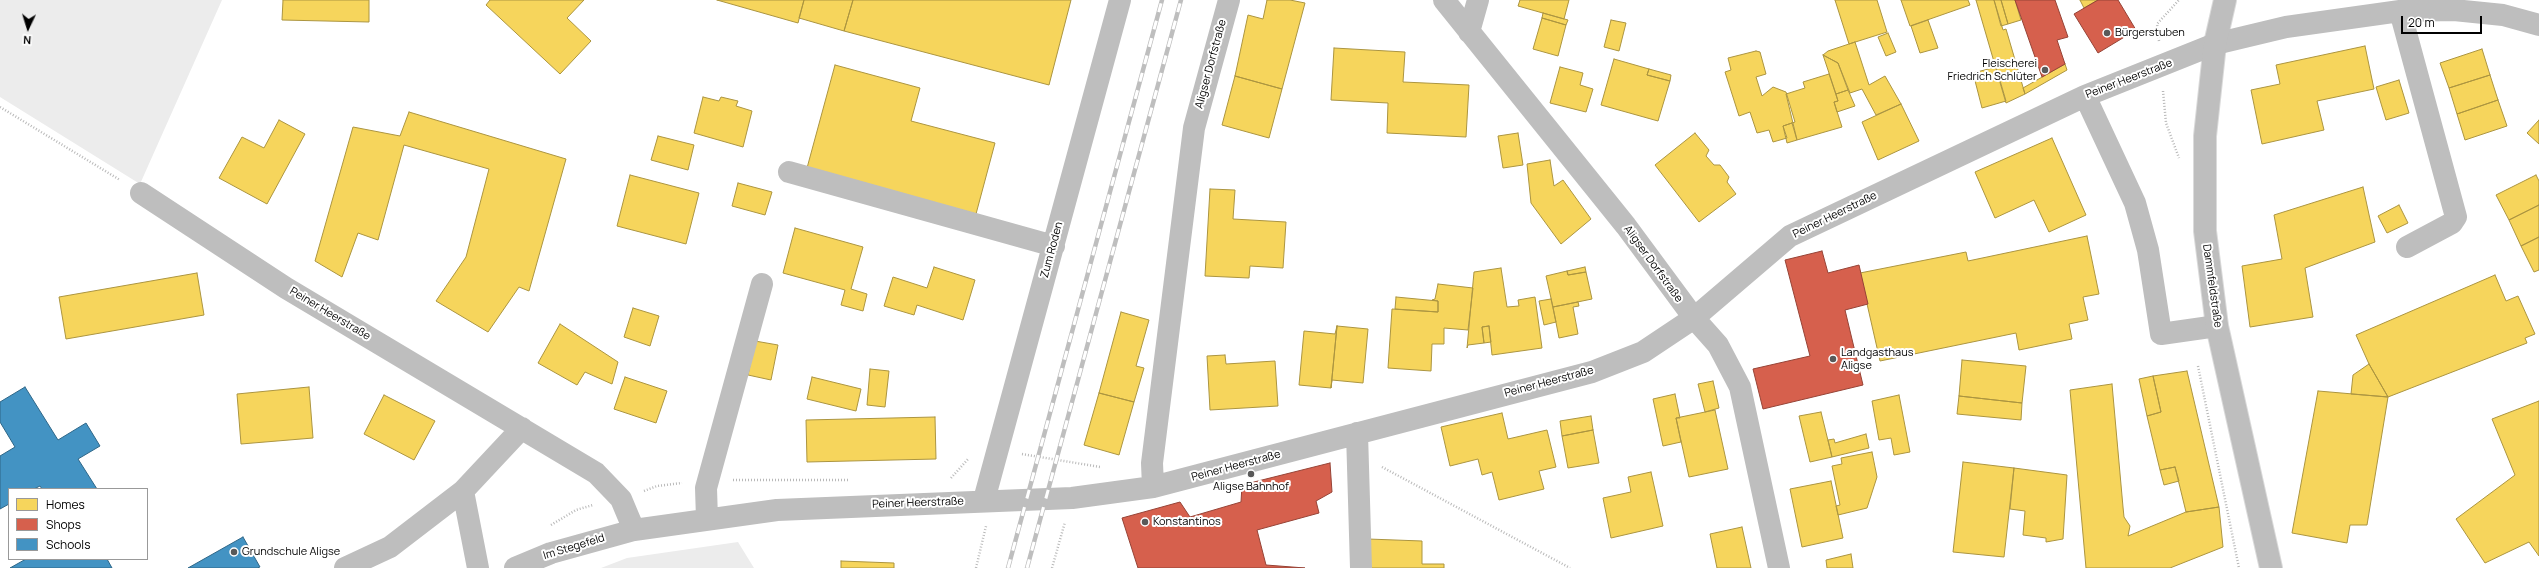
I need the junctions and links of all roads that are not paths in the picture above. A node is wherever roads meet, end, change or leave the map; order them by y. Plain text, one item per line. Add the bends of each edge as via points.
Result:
1 (1120, 0) edge
2 (1228, 0) edge
3 (1444, 0) edge
4 (1478, 0) edge
5 (2225, 0) edge
6 (2507, 8) edge
7 (2400, 11) junction
8 (2539, 25) edge
9 (1469, 32) junction
10 (2215, 44) junction
11 (2084, 96) junction
12 (789, 172) dead end
13 (141, 193) road end
14 (1054, 246) junction
15 (2407, 247) dead end
16 (762, 284) dead end
17 (1694, 318) junction
18 (2217, 326) junction
19 (522, 428) junction
20 (1358, 444) junction
21 (1153, 486) junction
22 (462, 491) junction
23 (984, 500) junction
24 (707, 519) junction
25 (634, 530) junction
26 (345, 568) edge
27 (478, 568) edge
28 (515, 568) edge
29 (1360, 568) edge
30 (1779, 568) edge
31 (2271, 568) edge

1 - 14 street, Zum Roden
2 - 21 street, Aligser Dorfstraße via 1194,128 1152,463
3 - 9 street, Aligser Dorfstraße
4 - 9 street
5 - 10 street, Dammfeldstraße
6 - 7 street, Peiner Heerstraße
6 - 8 street, Peiner Heerstraße
7 - 10 street, Peiner Heerstraße via 2286,27
7 - 15 street via 2456,217 2452,223
9 - 17 street, Aligser Dorfstraße via 1626,226
10 - 11 street, Peiner Heerstraße
10 - 18 street, Dammfeldstraße via 2205,136 2205,231
11 - 17 street, Peiner Heerstraße via 1790,236
11 - 18 street via 2135,203 2148,250 2161,334
12 - 14 street
13 - 19 street, Peiner Heerstraße via 286,288
14 - 23 street, Zum Roden
16 - 24 street via 706,488
17 - 20 street, Peiner Heerstraße via 1643,352 1592,372
17 - 30 street, Aligser Dorfstraße via 1718,345 1740,387
18 - 31 street, Dammfeldstraße
19 - 22 street
19 - 25 street, Peiner Heerstraße via 596,473 621,499
20 - 21 street, Peiner Heerstraße
20 - 29 street
21 - 23 street, Peiner Heerstraße via 1072,498
22 - 26 street via 390,547
22 - 27 street
23 - 24 street, Peiner Heerstraße via 824,506
24 - 25 street, Peiner Heerstraße
25 - 28 street, Im Stegefeld via 551,552

